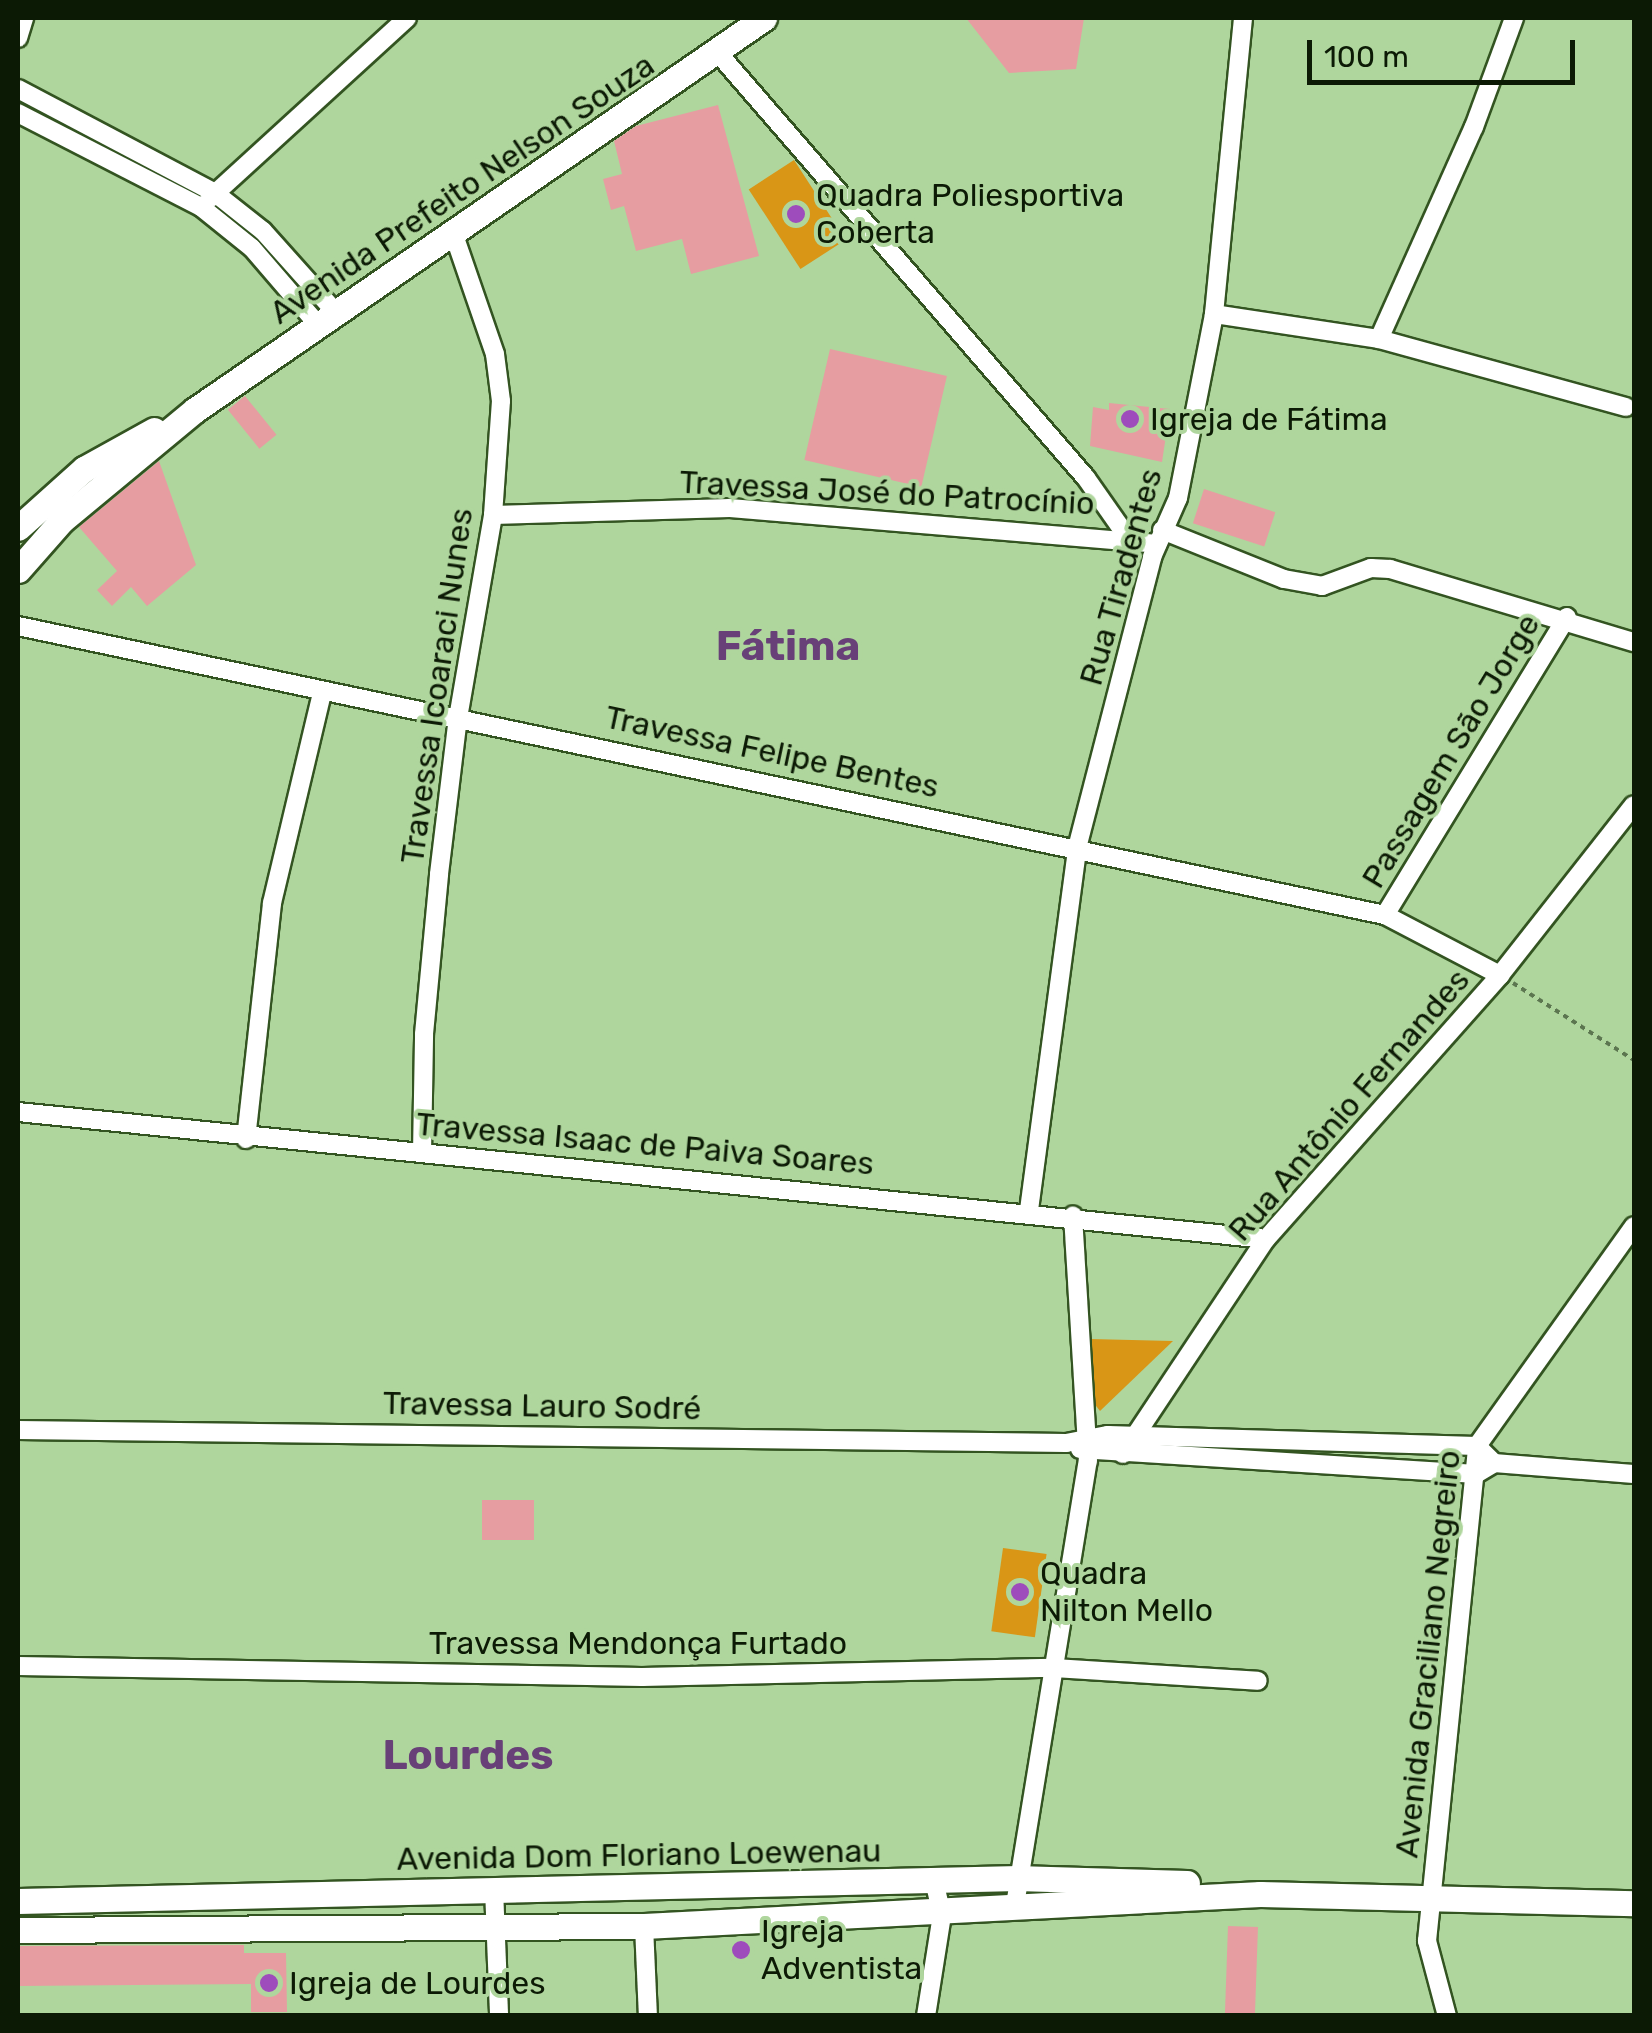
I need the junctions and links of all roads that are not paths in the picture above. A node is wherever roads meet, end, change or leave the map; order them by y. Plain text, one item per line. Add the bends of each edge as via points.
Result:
1 (24, 18) edge
2 (408, 18) edge
3 (764, 18) edge
4 (1242, 18) edge
5 (1514, 18) edge
6 (18, 38) edge
7 (718, 53) junction
8 (18, 89) edge
9 (18, 114) edge
10 (214, 193) junction
11 (201, 207) junction
12 (454, 235) junction
13 (1214, 314) junction
14 (329, 321) junction
15 (1378, 339) junction
16 (1626, 407) dead end
17 (195, 410) junction
18 (493, 515) junction
19 (18, 528) edge
20 (1159, 537) junction
21 (1128, 538) junction
22 (18, 570) edge
23 (1567, 618) junction
24 (18, 626) edge
25 (1634, 642) edge
26 (322, 693) junction
27 (458, 718) junction
28 (1634, 805) edge
29 (1077, 848) junction
30 (1385, 915) junction
31 (1500, 976) junction
32 (18, 1112) edge
33 (246, 1139) junction
34 (422, 1153) junction
35 (1029, 1210) junction
36 (1073, 1215) junction
37 (1634, 1226) edge
38 (1266, 1239) junction
39 (18, 1430) edge
40 (1134, 1436) junction
41 (1089, 1445) junction
42 (1477, 1446) junction
43 (1123, 1454) junction
44 (1494, 1463) junction
45 (1476, 1474) junction
46 (1634, 1474) edge
47 (18, 1666) edge
48 (1054, 1668) junction
49 (1258, 1681) dead end
50 (1019, 1878) junction
51 (934, 1880) junction
52 (494, 1889) junction
53 (1260, 1894) junction
54 (18, 1900) edge
55 (1430, 1903) junction
56 (1634, 1903) edge
57 (1015, 1906) junction
58 (942, 1915) junction
59 (498, 1923) junction
60 (644, 1926) junction
61 (18, 1930) edge
62 (499, 2016) edge
63 (648, 2016) edge
64 (926, 2016) edge
65 (1447, 2016) edge

1 - 6 street
2 - 10 street
3 - 7 street, Avenida Prefeito Nelson Souza
4 - 13 street, Rua Tiradentes
5 - 15 street via 1474,126
7 - 12 street, Avenida Prefeito Nelson Souza
7 - 21 street via 1086,478
8 - 10 street
9 - 11 street
10 - 11 street
10 - 14 street via 263,231
11 - 14 street
12 - 14 street, Avenida Prefeito Nelson Souza
12 - 18 street, Travessa Icoaraci Nunes via 499,374
13 - 15 street
13 - 20 street, Rua Tiradentes via 1178,498
14 - 17 street, Avenida Prefeito Nelson Souza
15 - 16 street
17 - 19 street, Avenida Prefeito Nelson Souza via 84,469
17 - 22 street, Avenida Prefeito Nelson Souza via 62,520
18 - 21 street, Travessa José do Patrocínio via 730,508
18 - 27 street, Travessa Icoaraci Nunes
20 - 21 street, Travessa José do Patrocínio
20 - 23 street, Travessa José do Patrocínio via 1284,579 1334,584 1378,568
20 - 29 street, Rua Tiradentes
23 - 25 street, Travessa José do Patrocínio
23 - 30 street, Passagem São Jorge
24 - 26 street, Travessa Felipe Bentes
26 - 27 street, Travessa Felipe Bentes
26 - 33 street via 272,903
27 - 29 street, Travessa Felipe Bentes
27 - 34 street, Travessa Icoaraci Nunes via 424,1034
28 - 31 street, Rua Antônio Fernandes
29 - 30 street, Travessa Felipe Bentes
29 - 35 street, Rua Tiradentes
30 - 31 street, Travessa Felipe Bentes
31 - 38 street, Rua Antônio Fernandes
32 - 33 street, Travessa Isaac de Paiva Soares
33 - 34 street, Travessa Isaac de Paiva Soares
34 - 35 street, Travessa Isaac de Paiva Soares
35 - 36 street, Travessa Isaac de Paiva Soares
36 - 38 street, Travessa Isaac de Paiva Soares
36 - 41 street
37 - 42 street, Avenida Graciliano Negreiro
38 - 40 street, Rua Antônio Fernandes
39 - 41 street, Travessa Lauro Sodré
40 - 41 street via 1108,1435
40 - 42 street
40 - 43 street, Rua Antônio Fernandes
41 - 43 street, Travessa Lauro Sodré
41 - 48 street
42 - 44 street
42 - 45 street, Avenida Graciliano Negreiro
43 - 45 street, Travessa Lauro Sodré
44 - 45 street
44 - 46 street
45 - 55 street, Avenida Graciliano Negreiro
47 - 48 street, Travessa Mendonça Furtado via 642,1677
48 - 49 street, Travessa Mendonça Furtado
48 - 50 street
50 - 51 street, Avenida Dom Floriano Loewenau
50 - 53 street, Avenida Dom Floriano Loewenau via 1238,1884
50 - 57 street
51 - 52 street, Avenida Dom Floriano Loewenau
51 - 58 street
52 - 54 street, Avenida Dom Floriano Loewenau
52 - 59 street
53 - 55 street, Avenida Dom Floriano Loewenau
53 - 57 street, Avenida Dom Floriano Loewenau
55 - 56 street, Avenida Dom Floriano Loewenau
55 - 65 street, Avenida Graciliano Negreiro via 1427,1941
57 - 58 street, Avenida Dom Floriano Loewenau
58 - 60 street, Avenida Dom Floriano Loewenau
58 - 64 street
59 - 60 street, Avenida Dom Floriano Loewenau
59 - 61 street, Avenida Dom Floriano Loewenau
59 - 62 street
60 - 63 street

